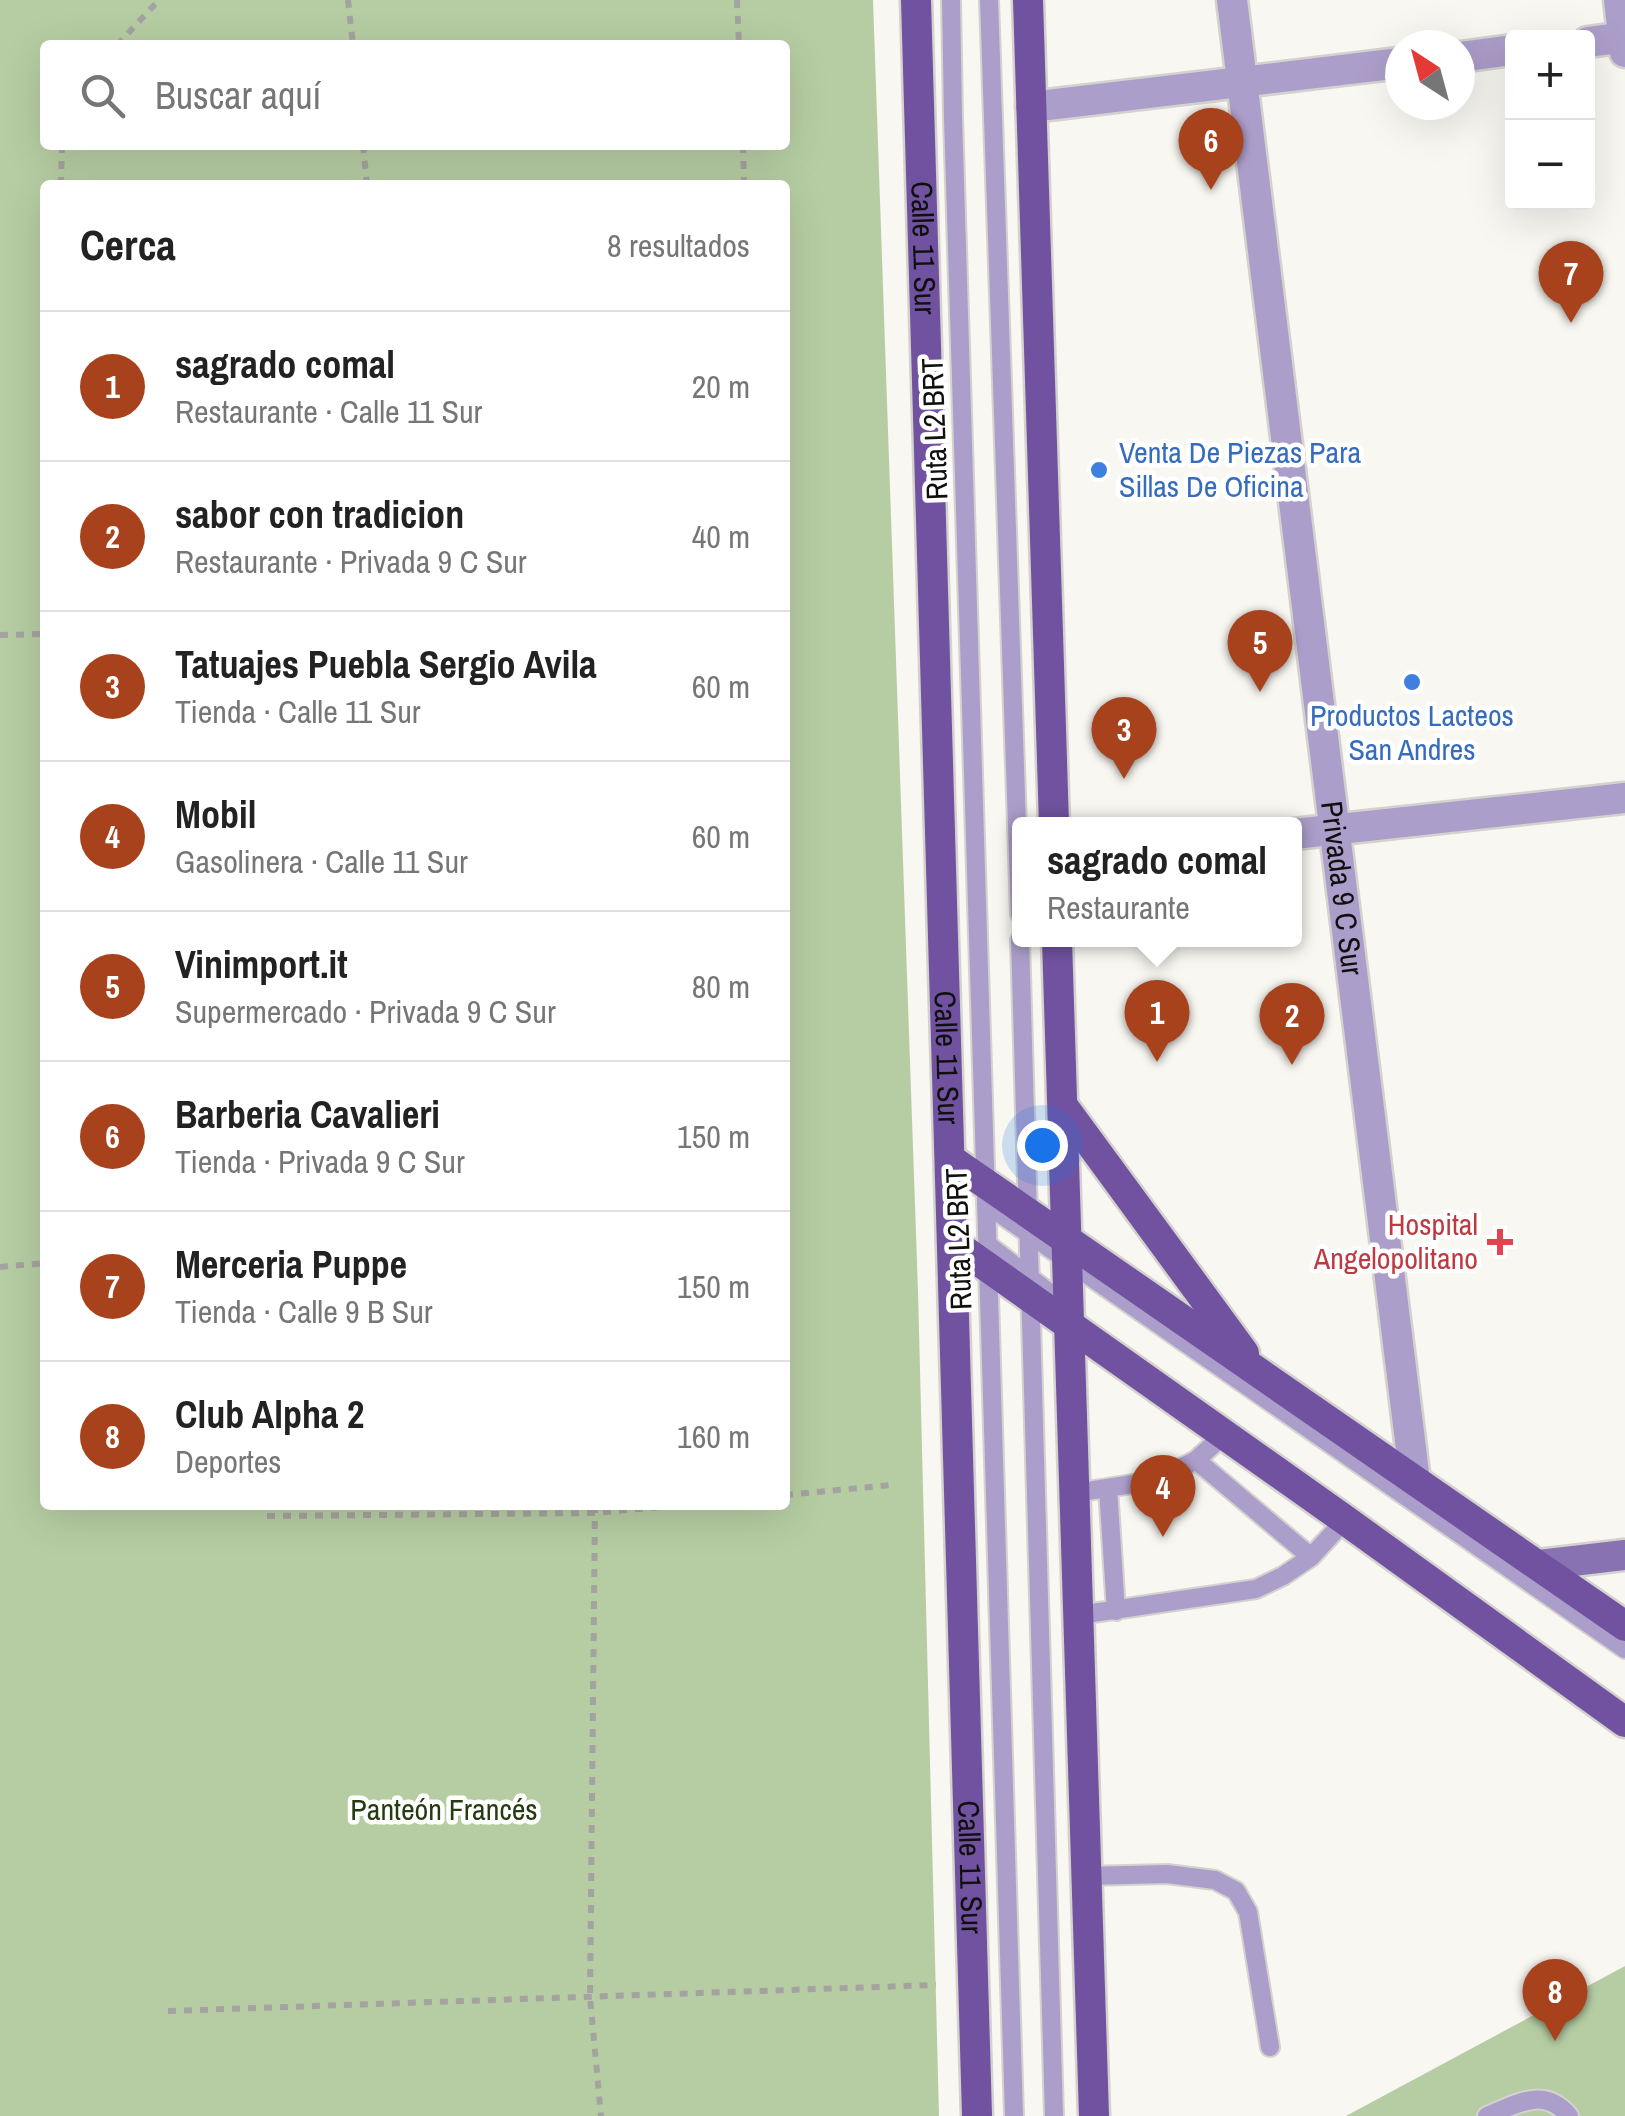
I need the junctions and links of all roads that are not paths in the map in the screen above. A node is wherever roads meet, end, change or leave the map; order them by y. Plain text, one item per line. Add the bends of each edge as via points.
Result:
1 (916, 0) edge
2 (951, 0) edge
3 (989, 0) edge
4 (1028, 0) edge
5 (1232, 0) edge
6 (1618, 0) edge
7 (1595, 42) edge
8 (1624, 42) edge
9 (1505, 51) edge
10 (1475, 54) edge
11 (1385, 66) edge
12 (1243, 82) junction
13 (1031, 107) junction
14 (1625, 798) edge
15 (1017, 817) edge
16 (1054, 817) edge
17 (1335, 830) junction
18 (1302, 833) edge
19 (1020, 947) edge
20 (1057, 947) edge
21 (1063, 1106) junction
22 (950, 1158) junction
23 (985, 1193) junction
24 (1029, 1224) junction
25 (952, 1242) junction
26 (1069, 1251) junction
27 (987, 1255) junction
28 (1031, 1288) junction
29 (1071, 1318) junction
30 (1260, 1375) junction
31 (1224, 1435) junction
32 (1196, 1460) junction
33 (1415, 1480) junction
34 (1108, 1488) junction
35 (1075, 1493) junction
36 (1345, 1520) junction
37 (1625, 1555) edge
38 (1311, 1557) junction
39 (1539, 1565) junction
40 (1116, 1611) junction
41 (1079, 1615) junction
42 (1625, 1626) edge
43 (1625, 1649) edge
44 (1625, 1705) edge
45 (1625, 1722) edge
46 (1086, 1876) junction
47 (1270, 2047) dead end
48 (977, 2116) edge
49 (1014, 2116) edge
50 (1054, 2116) edge
51 (1094, 2116) edge
52 (1487, 2116) edge
53 (1569, 2116) edge

1 - 22 main road, Calle 11 Sur
2 - 23 lane, Ruta L2 BRT
3 - 15 lane
4 - 13 main road
5 - 12 street, Privada 9 C Sur
6 - 8 street
7 - 8 street
9 - 10 street
11 - 12 street
12 - 13 street
12 - 17 street, Privada 9 C Sur
13 - 16 main road
14 - 17 street
17 - 18 street
17 - 33 street, Privada 9 C Sur
19 - 24 lane
20 - 21 main road
21 - 26 main road
21 - 30 main road
22 - 23 main road
22 - 25 main road, Calle 11 Sur
23 - 24 main road
23 - 27 lane, Ruta L2 BRT
24 - 26 main road
24 - 28 lane
25 - 27 main road
25 - 48 main road, Calle 11 Sur
26 - 29 main road
26 - 30 main road
26 - 43 lane
27 - 28 main road
27 - 49 lane, Ruta L2 BRT
28 - 29 main road
28 - 50 lane
29 - 31 main road
29 - 35 main road
29 - 44 lane
30 - 33 main road
31 - 32 lane
31 - 36 main road
32 - 34 lane via 1158,1480
32 - 38 lane
33 - 39 main road
34 - 35 lane
34 - 40 lane
35 - 41 main road
36 - 38 lane
36 - 45 main road
37 - 39 main road
38 - 40 lane via 1256,1588
39 - 42 main road
40 - 41 lane
41 - 46 main road
46 - 47 lane via 1167,1874 1215,1880 1236,1891 1248,1912
46 - 51 main road
52 - 53 lane via 1544,2098

